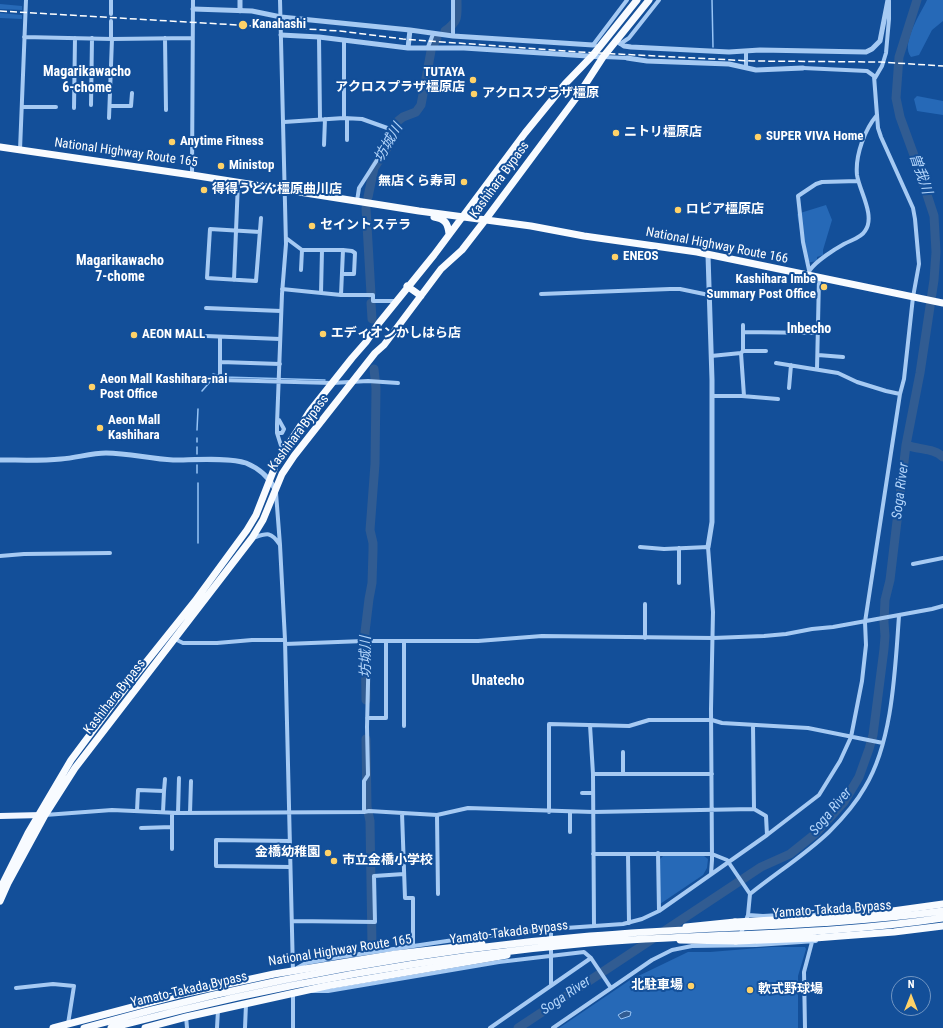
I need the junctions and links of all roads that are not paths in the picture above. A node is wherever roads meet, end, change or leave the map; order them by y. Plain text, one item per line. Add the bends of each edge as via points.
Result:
1 (26, 0) edge
2 (111, 0) edge
3 (192, 0) edge
4 (240, 0) edge
5 (280, 0) edge
6 (453, 0) edge
7 (627, 0) edge
8 (637, 0) edge
9 (649, 0) edge
10 (659, 0) edge
11 (888, 0) edge
12 (193, 9) junction
13 (240, 11) junction
14 (111, 14) dead end
15 (281, 17) junction
16 (111, 21) dead end
17 (410, 30) junction
18 (433, 34) junction
19 (281, 35) junction
20 (453, 36) junction
21 (24, 37) junction
22 (320, 37) junction
23 (74, 38) junction
24 (92, 38) junction
25 (165, 38) junction
26 (192, 38) junction
27 (112, 39) junction
28 (344, 40) junction
29 (618, 42) junction
30 (596, 46) junction
31 (428, 47) junction
32 (408, 48) junction
33 (746, 51) junction
34 (593, 55) junction
35 (603, 57) junction
36 (627, 58) joint
37 (746, 68) junction
38 (803, 68) joint
39 (875, 78) junction
40 (132, 93) dead end
41 (91, 105) dead end
42 (110, 106) junction
43 (22, 107) junction
44 (56, 107) dead end
45 (74, 108) dead end
46 (166, 110) dead end
47 (877, 115) junction
48 (109, 118) dead end
49 (346, 118) junction
50 (320, 119) junction
51 (325, 119) junction
52 (284, 122) junction
53 (347, 140) dead end
54 (324, 145) dead end
55 (0, 147) edge
56 (20, 150) junction
57 (192, 175) junction
58 (858, 181) junction
59 (238, 182) junction
60 (285, 190) junction
61 (357, 200) junction
62 (419, 210) junction
63 (462, 217) junction
64 (261, 218) dead end
65 (486, 220) junction
66 (236, 230) junction
67 (260, 232) junction
68 (449, 234) junction
69 (286, 238) junction
70 (302, 250) junction
71 (322, 250) junction
72 (343, 250) junction
73 (708, 255) junction
74 (301, 270) dead end
75 (809, 273) junction
76 (342, 274) junction
77 (819, 278) junction
78 (234, 280) junction
79 (407, 286) junction
80 (282, 289) junction
81 (321, 293) junction
82 (541, 294) dead end
83 (341, 295) junction
84 (709, 295) junction
85 (421, 296) junction
86 (913, 297) junction
87 (396, 301) junction
88 (943, 303) edge
89 (206, 308) dead end
90 (281, 310) junction
91 (743, 325) dead end
92 (743, 332) junction
93 (817, 333) junction
94 (206, 336) dead end
95 (220, 337) junction
96 (280, 339) junction
97 (766, 351) dead end
98 (742, 352) junction
99 (818, 355) junction
100 (711, 356) junction
101 (843, 357) dead end
102 (221, 362) junction
103 (776, 363) dead end
104 (280, 364) junction
105 (791, 365) junction
106 (817, 369) junction
107 (354, 381) junction
108 (279, 382) junction
109 (332, 383) junction
110 (398, 383) dead end
111 (789, 388) dead end
112 (900, 394) junction
113 (712, 396) junction
114 (744, 396) junction
115 (778, 399) dead end
116 (283, 453) junction
117 (0, 460) edge
118 (269, 480) junction
119 (275, 489) junction
120 (252, 538) junction
121 (280, 546) junction
122 (640, 547) dead end
123 (708, 547) junction
124 (679, 548) junction
125 (110, 553) dead end
126 (0, 556) edge
127 (943, 558) edge
128 (913, 564) dead end
129 (679, 583) dead end
130 (645, 604) dead end
131 (943, 606) edge
132 (899, 616) junction
133 (865, 622) junction
134 (645, 638) junction
135 (712, 638) junction
136 (175, 639) junction
137 (367, 641) junction
138 (386, 641) junction
139 (404, 641) junction
140 (285, 642) junction
141 (368, 718) junction
142 (712, 720) junction
143 (753, 724) junction
144 (590, 725) junction
145 (404, 726) dead end
146 (851, 737) junction
147 (883, 743) junction
148 (623, 752) dead end
149 (593, 774) junction
150 (623, 774) junction
151 (712, 774) junction
152 (179, 778) dead end
153 (165, 779) dead end
154 (191, 781) dead end
155 (164, 791) junction
156 (582, 793) dead end
157 (593, 793) junction
158 (754, 809) junction
159 (712, 810) junction
160 (137, 811) junction
161 (163, 812) junction
162 (289, 812) junction
163 (367, 812) junction
164 (549, 812) junction
165 (570, 812) junction
166 (593, 812) junction
167 (172, 813) junction
168 (178, 813) junction
169 (190, 813) junction
170 (402, 813) junction
171 (41, 815) junction
172 (437, 815) junction
173 (0, 816) edge
174 (141, 828) dead end
175 (172, 828) junction
176 (570, 832) dead end
177 (767, 835) junction
178 (290, 841) junction
179 (172, 849) dead end
180 (593, 854) junction
181 (628, 854) junction
182 (658, 854) junction
183 (712, 854) junction
184 (729, 864) junction
185 (290, 867) junction
186 (404, 874) junction
187 (710, 874) junction
188 (0, 888) edge
189 (750, 893) junction
190 (438, 894) dead end
191 (0, 901) edge
192 (943, 904) edge
193 (917, 908) junction
194 (659, 911) junction
195 (943, 911) edge
196 (748, 915) junction
197 (943, 918) edge
198 (292, 921) junction
199 (629, 923) junction
200 (594, 926) junction
201 (943, 926) edge
202 (551, 929) junction
203 (642, 932) junction
204 (541, 940) junction
205 (629, 940) junction
206 (813, 940) junction
207 (737, 945) junction
208 (413, 946) junction
209 (542, 948) junction
210 (551, 955) junction
211 (592, 959) junction
212 (293, 971) junction
213 (232, 983) junction
214 (551, 985) junction
215 (611, 987) junction
216 (16, 988) dead end
217 (301, 992) junction
218 (293, 993) junction
219 (182, 994) junction
220 (246, 1004) junction
221 (236, 1006) junction
222 (121, 1010) junction
223 (218, 1010) junction
224 (186, 1017) junction
225 (66, 1025) edge
226 (53, 1028) edge
227 (84, 1028) edge
228 (111, 1028) edge
229 (120, 1028) edge
230 (145, 1028) edge
231 (187, 1028) edge
232 (217, 1028) edge
233 (245, 1028) edge
234 (293, 1028) edge
235 (490, 1028) edge
236 (553, 1028) edge
237 (805, 1028) edge

1 - 21 street
2 - 14 street
3 - 12 street
4 - 13 street
5 - 15 street
6 - 20 street
7 - 30 street
8 - 30 highway, Kashihara Bypass
9 - 29 highway, Kashihara Bypass
10 - 29 street via 629,38
11 - 33 street via 880,41 866,52
11 - 39 street via 886,53
12 - 13 street
12 - 26 street
13 - 15 street
15 - 17 street
15 - 19 street
16 - 27 street
17 - 18 street
17 - 32 street
18 - 20 street
18 - 31 street
19 - 22 street
19 - 52 street
20 - 30 street
21 - 23 street
21 - 43 street
22 - 28 street
22 - 50 street
23 - 24 street
23 - 45 street
24 - 27 street
24 - 41 street
25 - 26 street
25 - 27 street
25 - 46 street
26 - 57 street
27 - 42 street
28 - 32 street
28 - 49 street
29 - 33 street via 631,48
29 - 35 highway, Kashihara Bypass
30 - 34 highway, Kashihara Bypass
31 - 32 street
31 - 34 street
33 - 37 street
34 - 35 street
34 - 63 highway, Kashihara Bypass via 565,84 525,133
35 - 36 street
35 - 65 highway, Kashihara Bypass via 579,94
36 - 37 street via 729,64
37 - 38 street
38 - 39 street via 867,71
39 - 47 street
40 - 42 street via 131,106
42 - 48 street
43 - 44 street
43 - 56 street
47 - 58 street via 863,138 857,163
47 - 86 street via 881,137 910,201 915,219 919,264
49 - 51 street
49 - 53 street
49 - 61 street via 362,118 390,129 386,146 359,188
50 - 51 street
50 - 52 street
51 - 54 street
52 - 60 street
55 - 56 highway, National Highway Route 165
56 - 57 highway, National Highway Route 165
57 - 59 highway, National Highway Route 165
58 - 75 street via 867,207 866,231 840,246
58 - 75 street via 822,182 798,196
59 - 60 highway, National Highway Route 165
59 - 66 street
60 - 61 highway, National Highway Route 165
60 - 69 street
61 - 62 highway, National Highway Route 165
62 - 63 highway, National Highway Route 165
62 - 68 highway via 428,216 445,221
63 - 65 highway, National Highway Route 165
63 - 68 highway, Kashihara Bypass
64 - 67 street
65 - 73 highway, National Highway Route 166
65 - 85 highway, Kashihara Bypass
66 - 67 street
66 - 78 street
66 - 78 street via 210,229 207,278
67 - 78 street via 256,281
68 - 79 highway, Kashihara Bypass
69 - 70 street
69 - 80 street
70 - 71 street
70 - 74 street
71 - 72 street
71 - 81 street
72 - 76 street
72 - 76 street via 355,253 354,274
73 - 75 highway, National Highway Route 166
73 - 84 street
75 - 77 highway, National Highway Route 166
76 - 83 street
77 - 86 highway, National Highway Route 166
77 - 93 street
79 - 85 highway
79 - 87 highway, Kashihara Bypass
80 - 81 street
80 - 90 street
81 - 83 street
82 - 84 street via 680,289
83 - 87 street via 373,295 373,301
84 - 100 street
85 - 107 highway, Kashihara Bypass
86 - 88 highway, National Highway Route 166
86 - 112 street
87 - 109 highway, Kashihara Bypass
89 - 90 street
90 - 96 street
91 - 92 street
92 - 93 street
92 - 98 street
93 - 99 street
94 - 95 street
95 - 96 street
95 - 102 street
96 - 104 street
97 - 98 street
98 - 100 street
98 - 114 street
99 - 101 street
99 - 106 street
100 - 113 street
102 - 104 street
102 - 108 street via 220,380
103 - 105 street
104 - 108 street
105 - 106 street
105 - 111 street
106 - 112 street via 838,372 857,382
107 - 109 street
107 - 110 street
107 - 119 highway, Kashihara Bypass via 294,456
108 - 109 street
108 - 116 street via 277,433
109 - 116 highway, Kashihara Bypass
112 - 133 street
113 - 114 street
113 - 123 street via 712,522
114 - 115 street
116 - 118 highway, Kashihara Bypass
117 - 118 street via 62,459 115,453 160,459 230,460 253,467
118 - 119 street
118 - 171 highway, Kashihara Bypass via 256,515 247,530 195,602 89,734 67,766
119 - 120 highway, Kashihara Bypass via 263,520
119 - 121 street
120 - 121 street via 265,533 270,534
120 - 136 highway, Kashihara Bypass
121 - 140 street
122 - 124 street
123 - 124 street
123 - 135 street via 713,612
124 - 129 street
125 - 126 street
127 - 128 street
130 - 134 street
131 - 132 street
132 - 133 street
132 - 147 street via 894,673
133 - 135 street via 786,634
133 - 146 street via 866,646 862,681
134 - 135 street
134 - 139 street via 542,636 478,641
135 - 142 street
136 - 140 street via 183,643 252,640
136 - 171 highway, Kashihara Bypass
137 - 138 street
137 - 140 street
137 - 141 street
138 - 139 street
138 - 141 street via 386,718
139 - 145 street
140 - 162 street
141 - 163 street
142 - 143 street via 722,723
142 - 144 street via 649,720 628,726
142 - 151 street
143 - 146 street via 808,728
143 - 158 street
144 - 149 street
144 - 164 street via 549,724
146 - 147 street
146 - 177 street via 840,761 818,795
147 - 189 street via 865,788 848,811 811,848
148 - 150 street
149 - 150 street
149 - 157 street
150 - 151 street
151 - 159 street
152 - 168 street
153 - 155 street
154 - 169 street
155 - 160 street via 138,790
155 - 161 street
156 - 157 street
157 - 166 street
158 - 159 street
158 - 177 street via 766,816
159 - 166 street
159 - 183 street
160 - 161 street
160 - 171 street via 112,810
161 - 167 street
162 - 163 street
162 - 169 street
162 - 178 street
163 - 170 street
164 - 165 street
164 - 172 street via 468,808
165 - 166 street
165 - 176 street
166 - 180 street
167 - 168 street
167 - 175 street
168 - 169 street
170 - 172 street
170 - 186 street
171 - 173 main road
171 - 188 highway, Kashihara Bypass
171 - 191 highway, Kashihara Bypass
172 - 190 street
174 - 175 street
175 - 179 street
177 - 184 street
178 - 185 street
178 - 185 street via 216,840 216,866
180 - 181 street
180 - 200 street
181 - 182 street
181 - 199 street
182 - 183 street
182 - 194 street
183 - 184 street
183 - 187 street
184 - 187 street
184 - 189 street
185 - 198 street
186 - 198 street via 374,876 375,922
186 - 208 street via 405,898 413,898
187 - 194 street
189 - 196 street
192 - 193 highway
193 - 196 street
193 - 203 highway, bridge
194 - 199 street
195 - 203 highway, Yamato-Takada Bypass, bridge via 842,922
196 - 207 street
197 - 205 highway, Yamato-Takada Bypass, bridge via 864,928
198 - 212 street
199 - 200 street
200 - 202 street
201 - 206 highway
202 - 208 street
202 - 210 street
203 - 204 highway, Yamato-Takada Bypass, bridge
204 - 212 highway, National Highway Route 165, bridge via 432,949
204 - 227 highway, Yamato-Takada Bypass, bridge via 305,976 189,1001
205 - 206 highway, bridge
205 - 209 highway, Yamato-Takada Bypass, bridge
206 - 207 street
206 - 237 street via 804,972
207 - 215 street via 692,946 672,950
208 - 212 street via 306,963
209 - 217 highway, bridge
209 - 228 highway, Yamato-Takada Bypass, bridge via 401,966 313,982
210 - 211 street via 584,952
210 - 214 street
210 - 217 street via 328,991
211 - 214 street
211 - 215 street
212 - 213 highway, National Highway Route 165
212 - 218 street
213 - 219 highway, National Highway Route 165
213 - 221 street
214 - 235 street
215 - 236 street
216 - 225 street via 52,984 74,986
217 - 218 highway
218 - 220 highway
218 - 234 street
219 - 222 highway, National Highway Route 165
219 - 224 street
220 - 221 highway
220 - 233 street
221 - 223 highway
222 - 225 highway, National Highway Route 165
222 - 229 street
223 - 224 highway
223 - 232 street
224 - 230 highway
224 - 231 street
225 - 226 highway, National Highway Route 165

